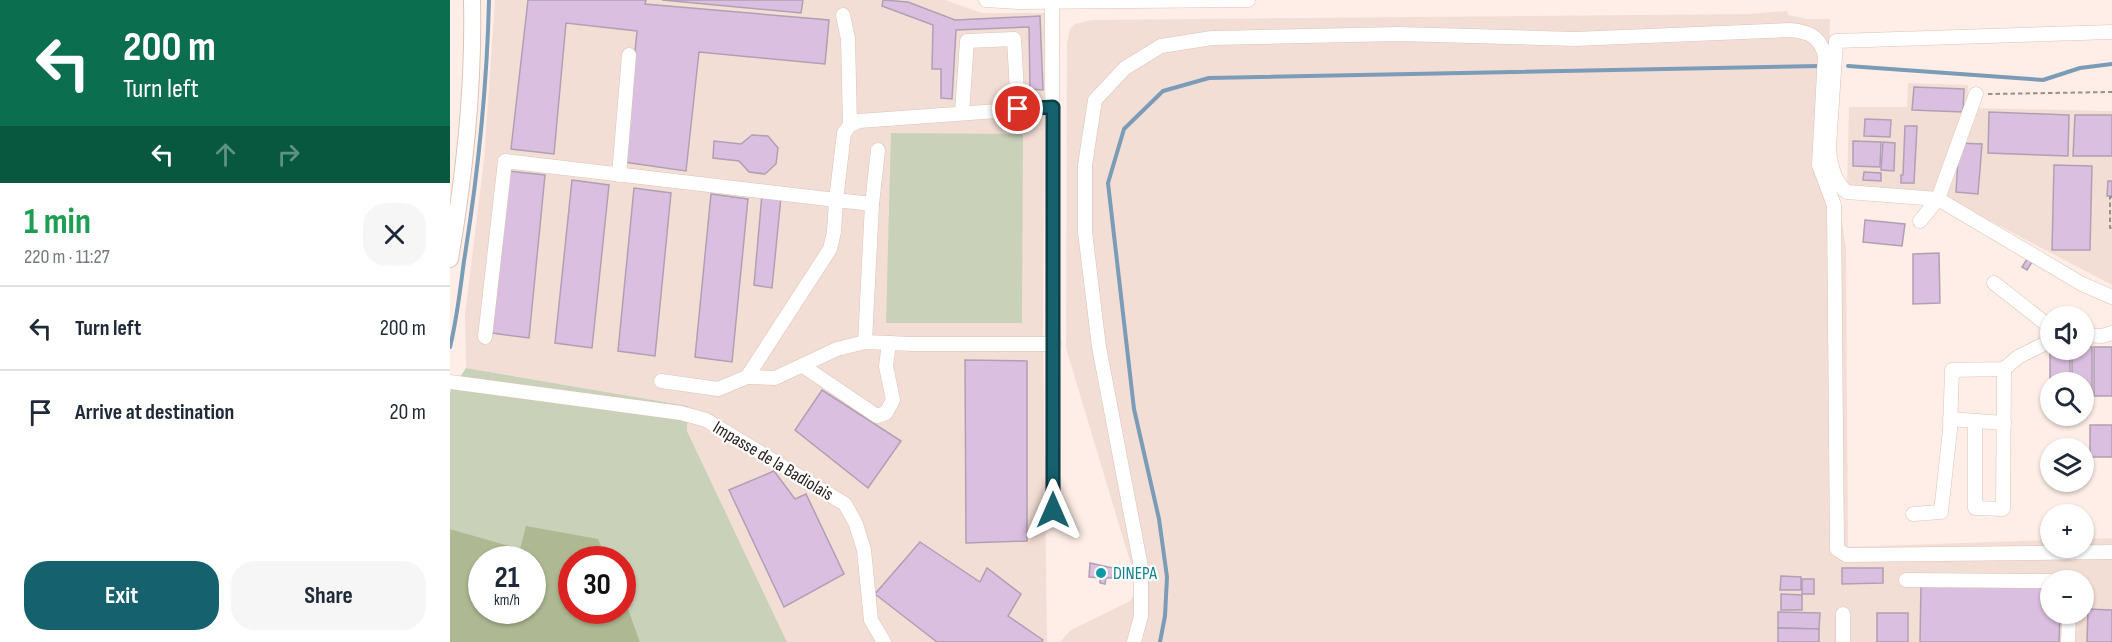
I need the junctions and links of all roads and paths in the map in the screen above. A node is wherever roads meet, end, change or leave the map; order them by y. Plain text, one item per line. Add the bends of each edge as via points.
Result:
1 (472, 0) edge
2 (986, 0) edge
3 (1248, 0) edge
4 (1052, 2) junction
5 (843, 15) dead end
6 (2112, 32) edge
7 (629, 55) dead end
8 (2112, 92) edge
9 (1976, 94) joint
10 (1053, 107) junction
11 (1018, 109) junction
12 (962, 112) junction
13 (850, 125) junction
14 (878, 150) dead end
15 (619, 175) junction
16 (456, 194) edge
17 (2112, 197) edge
18 (1938, 199) junction
19 (836, 200) junction
20 (872, 204) junction
21 (2111, 206) edge
22 (2111, 216) edge
23 (1920, 221) dead end
24 (2112, 228) edge
25 (450, 259) edge
26 (1994, 283) dead end
27 (2112, 297) edge
28 (2040, 319) edge
29 (2112, 333) edge
30 (2094, 336) edge
31 (485, 337) dead end
32 (865, 342) junction
33 (889, 343) junction
34 (1054, 344) junction
35 (2040, 345) edge
36 (803, 366) junction
37 (2004, 369) junction
38 (747, 377) junction
39 (661, 381) dead end
40 (450, 382) edge
41 (1950, 419) junction
42 (1975, 421) junction
43 (2004, 423) junction
44 (1053, 510) dead end
45 (1913, 514) dead end
46 (2112, 552) edge
47 (1906, 580) dead end
48 (2040, 581) edge
49 (1843, 614) dead end
50 (2069, 624) edge
51 (884, 642) edge
52 (1134, 642) edge
53 (1844, 642) edge
54 (2068, 642) edge

1 - 16 main road via 474,66
2 - 4 street
3 - 4 street
4 - 10 street
5 - 13 street via 848,39
6 - 18 street via 1836,41 1829,147 1841,188 1847,192
7 - 15 street
8 - 9 path
9 - 18 street
10 - 11 street
10 - 34 street
11 - 12 street
11 - 12 street via 1014,39 967,41
12 - 13 street
13 - 19 street via 844,132
14 - 20 street
15 - 19 street
15 - 31 street via 505,161
16 - 25 main road
17 - 21 path
18 - 23 street
18 - 27 street via 2082,284
19 - 20 street
19 - 38 street via 830,249
20 - 32 street
21 - 22 path
22 - 24 path
26 - 28 street
29 - 30 street
32 - 33 street
32 - 36 street via 837,349
33 - 34 street
33 - 36 street via 886,366 893,399 886,413 877,416
34 - 44 street
35 - 37 street
36 - 38 street via 775,378
37 - 41 street via 1952,370
37 - 43 street
38 - 39 street via 718,389
40 - 51 street, Impasse de la Badiolais via 681,413 706,420 735,436 844,504 864,549 871,620
41 - 42 street
41 - 45 street via 1941,512
42 - 43 street
42 - 43 street via 1975,508 2003,509
46 - 52 street via 1846,555 1837,549 1834,205 1819,165 1825,56 1821,41 1809,32 1575,39 1399,34 1212,38 1161,46 1125,68 1095,100 1085,165 1085,232 1099,346 1142,567 1141,616
47 - 48 street
49 - 53 street
50 - 54 street

